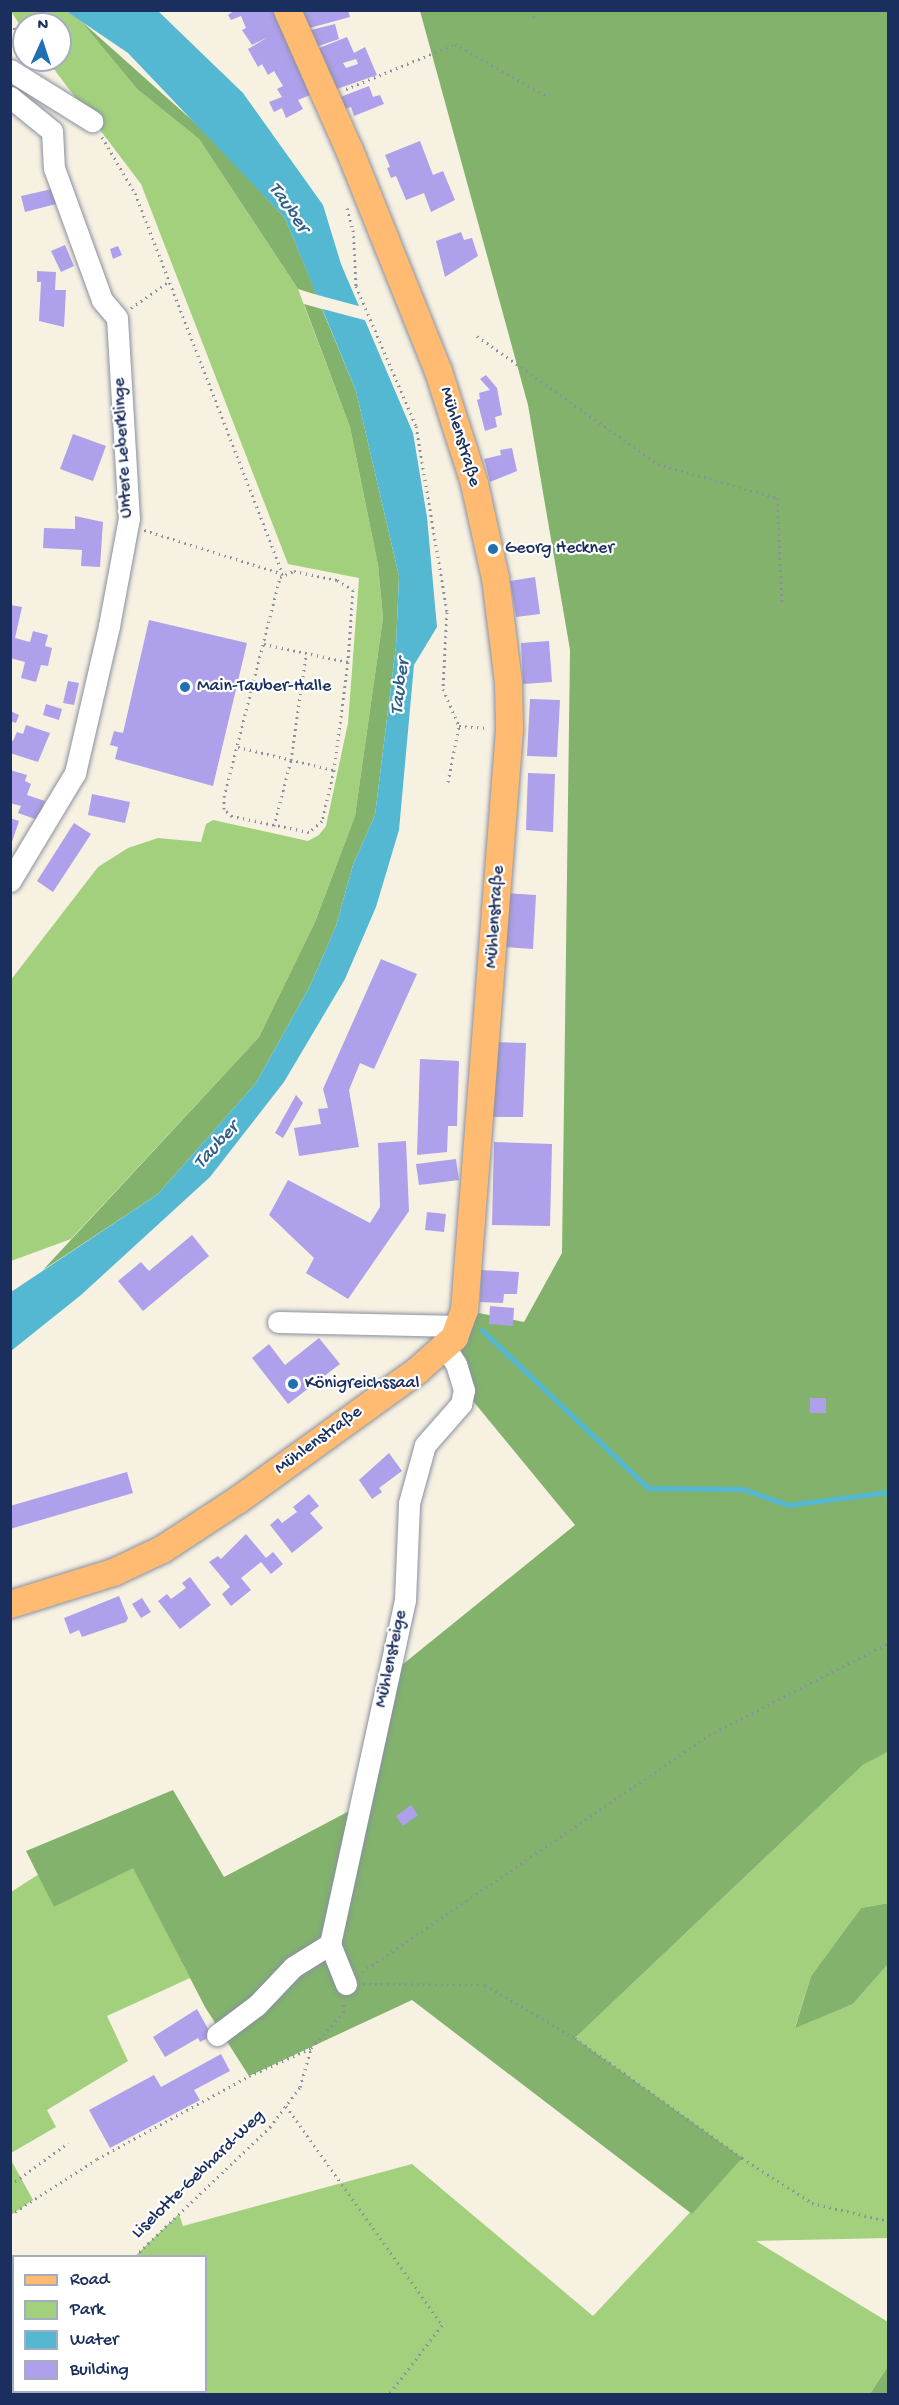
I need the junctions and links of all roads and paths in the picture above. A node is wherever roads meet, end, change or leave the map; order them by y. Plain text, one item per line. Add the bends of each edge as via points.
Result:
1 (287, 10) edge
2 (532, 10) edge
3 (534, 19) dead end
4 (10, 70) edge
5 (10, 97) edge
6 (325, 97) junction
7 (548, 97) dead end
8 (92, 122) dead end
9 (345, 203) dead end
10 (141, 210) dead end
11 (168, 282) junction
12 (117, 318) junction
13 (477, 336) dead end
14 (128, 525) junction
15 (284, 574) junction
16 (782, 604) dead end
17 (264, 644) junction
18 (306, 654) junction
19 (348, 662) junction
20 (459, 726) junction
21 (509, 729) junction
22 (238, 747) junction
23 (291, 760) junction
24 (333, 770) junction
25 (448, 782) dead end
26 (274, 827) junction
27 (10, 881) edge
28 (279, 1322) dead end
29 (452, 1337) junction
30 (10, 1604) edge
31 (888, 1643) edge
32 (330, 1944) junction
33 (346, 1984) junction
34 (217, 2035) dead end
35 (311, 2048) junction
36 (286, 2106) junction
37 (68, 2143) dead end
38 (10, 2185) edge
39 (10, 2215) edge
40 (888, 2221) edge
41 (136, 2255) edge
42 (389, 2394) edge

1 - 6 main road, Mühlenstraße
2 - 3 path
4 - 8 street
5 - 12 street via 52,131 54,168 102,300
6 - 7 path via 455,44
6 - 21 main road, Mühlenstraße via 438,371 474,483 495,578 508,682
9 - 20 path via 352,230 356,286 416,426 447,612 443,689
10 - 11 path
11 - 12 path
11 - 15 path
12 - 14 street, Untere Leberklinge via 127,445
13 - 16 path via 658,464 777,498
14 - 15 path
14 - 27 street, Untere Leberklinge via 100,672 75,773
15 - 17 path
15 - 19 path via 294,572 349,584 353,590
17 - 18 path
17 - 22 path
18 - 19 path
18 - 23 path
19 - 24 path
20 - 21 path
20 - 25 path
21 - 29 main road, Mühlenstraße via 482,1109
22 - 23 path
22 - 26 path via 224,808 232,816
23 - 24 path
23 - 26 path
24 - 26 path via 322,821 316,829 299,833
28 - 29 street
29 - 30 main road, Mühlenstraße via 246,1494 162,1549 113,1572
29 - 32 street, Mühlensteige via 464,1390 461,1404 425,1445 408,1503 405,1600
31 - 33 path via 709,1735
32 - 33 street
32 - 34 street via 293,1967 257,2005
33 - 35 path via 344,2012
33 - 40 path via 485,1985 575,2038 741,2158 812,2203
35 - 36 path, Liselotte-Gebhard-Weg via 300,2087
35 - 39 path via 249,2076 97,2159
36 - 41 path, Liselotte-Gebhard-Weg via 270,2127
36 - 42 path via 442,2325
37 - 38 path

